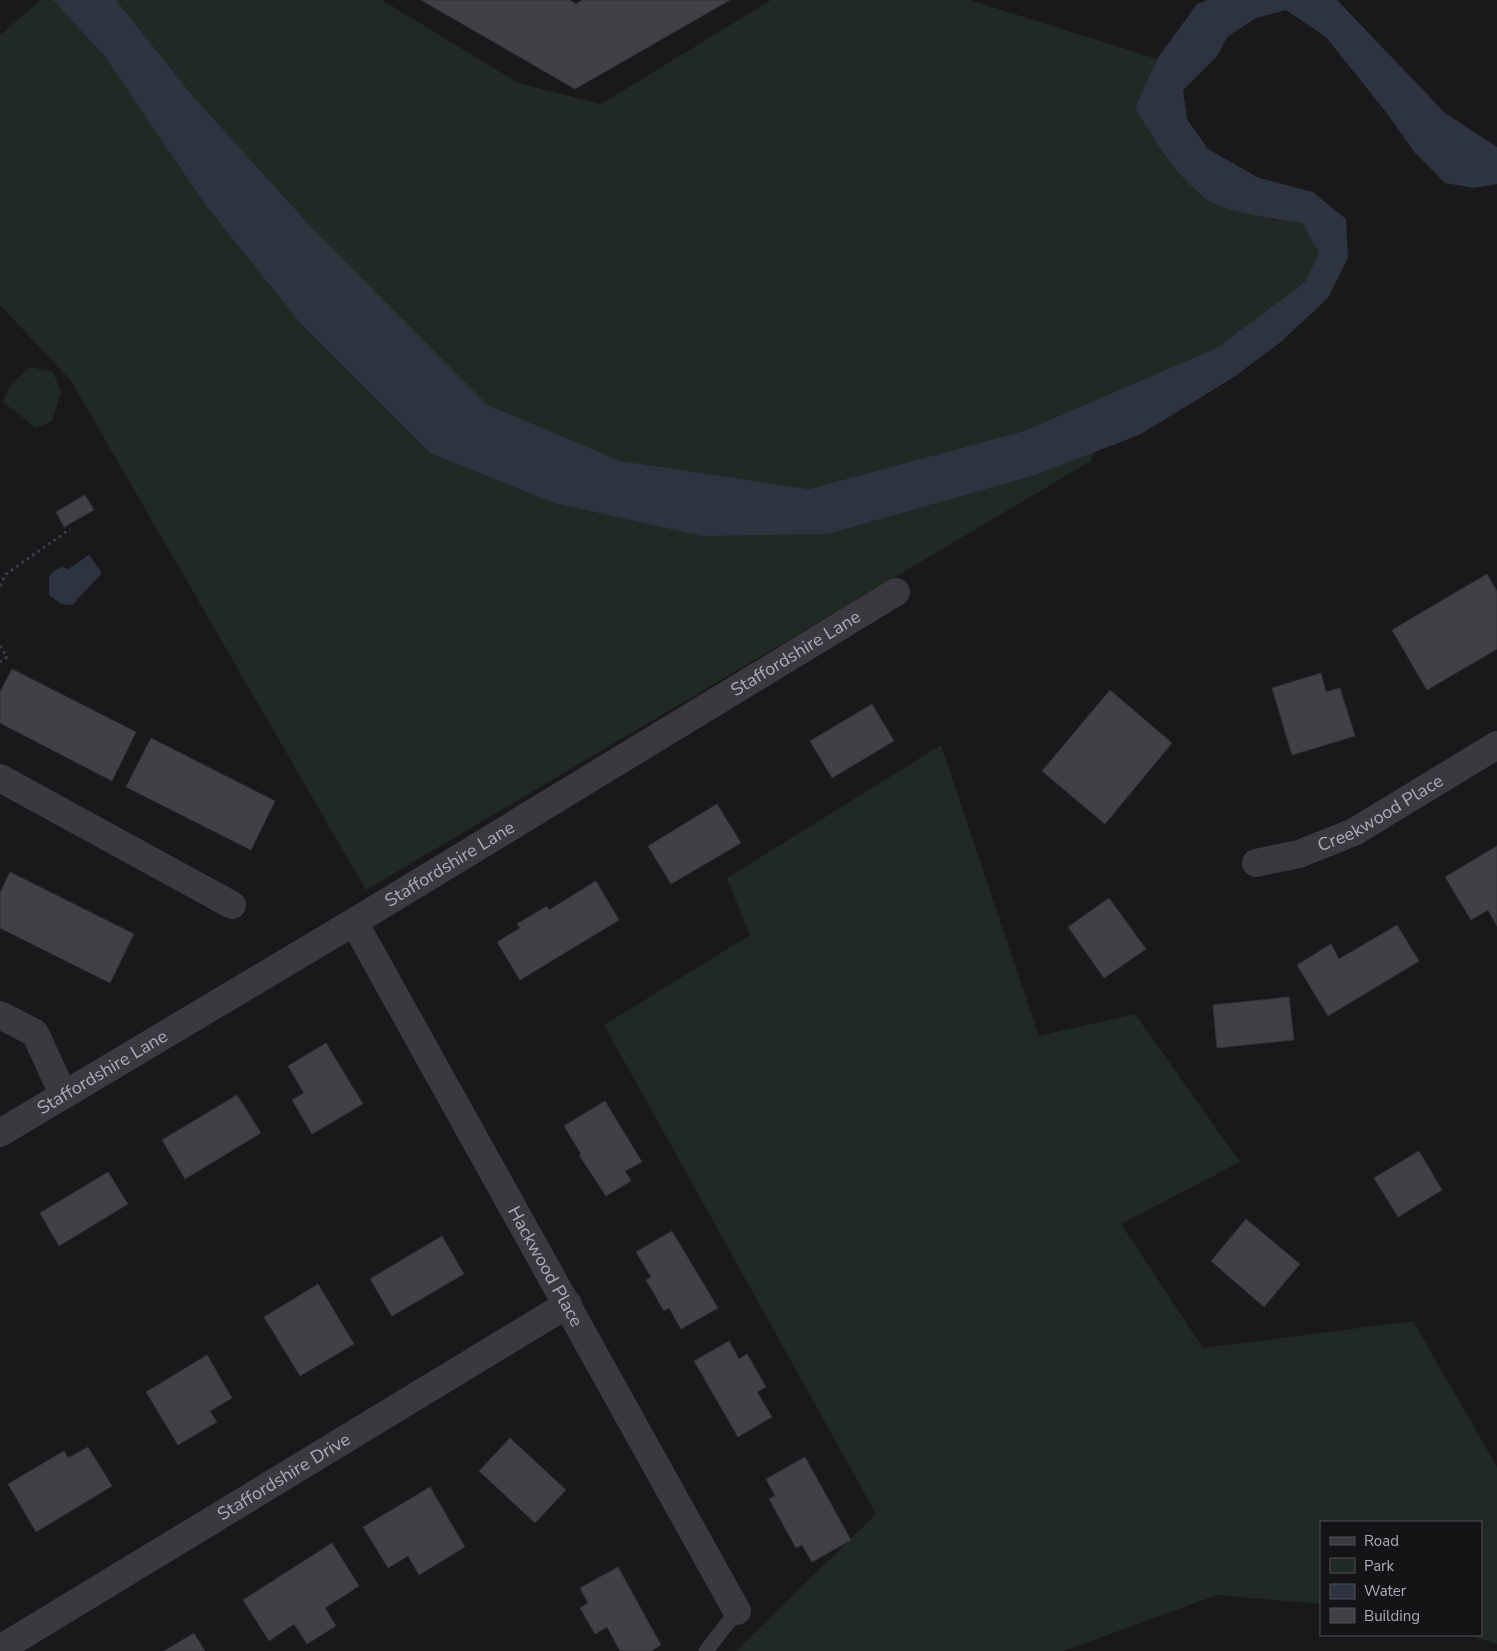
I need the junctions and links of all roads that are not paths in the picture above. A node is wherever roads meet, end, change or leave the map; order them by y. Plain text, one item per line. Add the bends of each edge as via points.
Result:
1 (896, 592) dead end
2 (1497, 745) edge
3 (0, 778) edge
4 (1256, 863) dead end
5 (232, 905) dead end
6 (354, 922) junction
7 (0, 1015) edge
8 (64, 1094) junction
9 (0, 1133) edge
10 (568, 1304) junction
11 (737, 1611) joint
12 (0, 1649) edge
13 (706, 1651) edge

1 - 6 street, Staffordshire Lane
2 - 4 street, Creekwood Place via 1354,832 1299,854
3 - 5 street
6 - 8 street, Staffordshire Lane
6 - 10 street, Hackwood Place
7 - 8 street via 35,1033
8 - 9 street, Staffordshire Lane
10 - 11 street, Hackwood Place
10 - 12 street, Staffordshire Drive
11 - 13 lane

